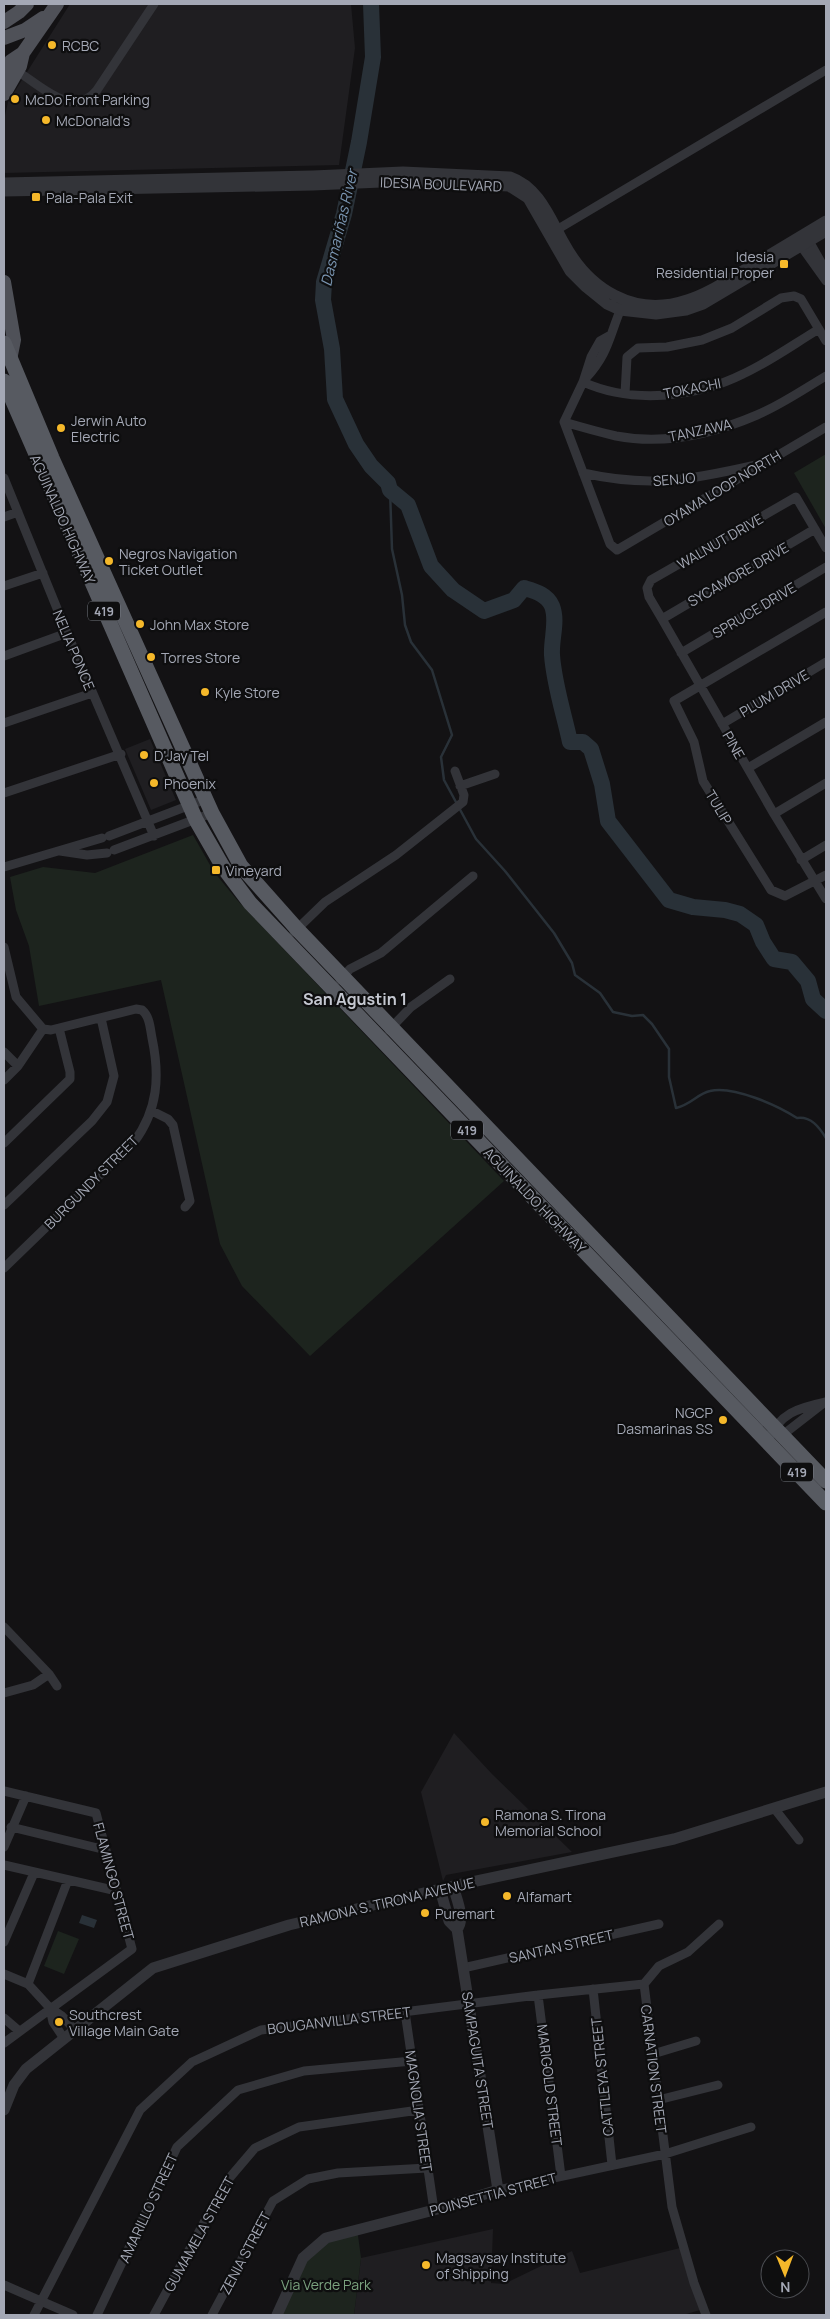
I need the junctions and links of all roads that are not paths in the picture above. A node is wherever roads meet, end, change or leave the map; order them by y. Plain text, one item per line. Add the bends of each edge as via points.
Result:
1 (18, 4) edge
2 (27, 4) edge
3 (57, 4) edge
4 (154, 4) edge
5 (4, 12) edge
6 (4, 22) edge
7 (4, 38) edge
8 (826, 70) edge
9 (10, 73) edge
10 (4, 94) edge
11 (313, 181) junction
12 (4, 183) edge
13 (4, 191) edge
14 (826, 221) edge
15 (826, 231) edge
16 (553, 233) junction
17 (804, 241) junction
18 (826, 271) edge
19 (826, 281) edge
20 (4, 282) edge
21 (622, 306) junction
22 (819, 329) junction
23 (826, 341) edge
24 (4, 343) edge
25 (10, 360) junction
26 (826, 376) edge
27 (4, 381) edge
28 (583, 382) junction
29 (625, 394) junction
30 (564, 422) junction
31 (826, 426) edge
32 (764, 463) junction
33 (583, 473) junction
34 (4, 478) edge
35 (18, 512) junction
36 (4, 517) edge
37 (815, 529) junction
38 (826, 548) edge
39 (826, 567) edge
40 (43, 573) junction
41 (4, 586) edge
42 (647, 588) joint
43 (826, 612) edge
44 (662, 619) junction
45 (66, 633) junction
46 (681, 653) junction
47 (4, 656) edge
48 (826, 662) edge
49 (700, 686) junction
50 (92, 693) junction
51 (826, 722) edge
52 (4, 723) edge
53 (722, 724) junction
54 (120, 754) junction
55 (748, 768) junction
56 (454, 771) dead end
57 (495, 774) dead end
58 (826, 783) edge
59 (460, 786) junction
60 (4, 793) edge
61 (189, 805) junction
62 (209, 806) junction
63 (774, 814) junction
64 (196, 820) junction
65 (148, 821) junction
66 (154, 836) junction
67 (826, 845) edge
68 (55, 850) junction
69 (801, 860) junction
70 (4, 867) edge
71 (826, 874) edge
72 (473, 876) dead end
73 (815, 881) junction
74 (826, 899) edge
75 (297, 929) junction
76 (285, 940) junction
77 (4, 947) edge
78 (343, 977) junction
79 (450, 979) dead end
80 (332, 989) junction
81 (101, 1018) junction
82 (60, 1028) junction
83 (392, 1028) junction
84 (43, 1029) junction
85 (380, 1039) junction
86 (4, 1052) edge
87 (18, 1066) junction
88 (4, 1080) edge
89 (152, 1111) junction
90 (474, 1114) junction
91 (462, 1125) junction
92 (4, 1143) edge
93 (4, 1205) edge
94 (185, 1208) dead end
95 (4, 1268) edge
96 (826, 1402) edge
97 (778, 1431) junction
98 (768, 1442) junction
99 (826, 1481) edge
100 (826, 1503) edge
101 (4, 1627) edge
102 (49, 1674) junction
103 (57, 1686) dead end
104 (4, 1693) edge
105 (4, 1791) edge
106 (826, 1792) edge
107 (26, 1796) junction
108 (774, 1808) junction
109 (11, 1827) junction
110 (799, 1840) dead end
111 (4, 1847) edge
112 (106, 1850) junction
113 (4, 1865) edge
114 (34, 1873) junction
115 (68, 1880) junction
116 (453, 1886) junction
117 (440, 1889) junction
118 (117, 1891) junction
119 (659, 1924) dead end
120 (719, 1924) dead end
121 (457, 1929) junction
122 (4, 1942) edge
123 (463, 1968) junction
124 (4, 1974) edge
125 (28, 1984) junction
126 (644, 1984) junction
127 (592, 1989) junction
128 (538, 1995) junction
129 (468, 2003) junction
130 (50, 2008) junction
131 (405, 2012) junction
132 (4, 2018) edge
133 (74, 2029) junction
134 (19, 2031) junction
135 (63, 2038) junction
136 (696, 2041) dead end
137 (4, 2043) edge
138 (652, 2054) junction
139 (412, 2061) junction
140 (718, 2085) dead end
141 (658, 2100) junction
142 (4, 2110) edge
143 (419, 2110) junction
144 (751, 2127) dead end
145 (665, 2154) junction
146 (612, 2165) junction
147 (428, 2168) junction
148 (561, 2176) junction
149 (498, 2190) junction
150 (434, 2210) junction
151 (4, 2285) edge
152 (41, 2301) junction
153 (34, 2315) edge
154 (73, 2315) edge
155 (97, 2315) edge
156 (154, 2315) edge
157 (212, 2315) edge
158 (277, 2315) edge
159 (706, 2315) edge

1 - 5 main road
2 - 6 main road
3 - 7 main road via 36,24
3 - 9 main road
4 - 9 street via 97,90 85,101 62,101
8 - 16 street
9 - 10 main road
11 - 12 street, IDESIA BOULEVARD
11 - 13 street, IDESIA BOULEVARD
11 - 16 street, IDESIA BOULEVARD via 381,177 510,177 532,189
14 - 17 street, IDESIA BOULEVARD
15 - 17 street, IDESIA BOULEVARD
16 - 21 street, IDESIA BOULEVARD via 593,280
17 - 18 street
17 - 19 street
17 - 21 street, IDESIA BOULEVARD via 686,301
20 - 25 main road via 14,340
21 - 28 street via 609,336 600,341 591,357
22 - 23 street
22 - 29 street, TOKACHI via 744,374 720,384 652,396
22 - 29 street via 801,299 794,296 781,298 732,328 702,340 667,347 638,348 627,357
24 - 25 highway, AGUINALDO HIGHWAY / 419
25 - 62 highway, AGUINALDO HIGHWAY / 419
26 - 30 street, TANZAWA via 758,415 684,437 617,436
27 - 61 highway, AGUINALDO HIGHWAY / 419
28 - 29 street, TOKACHI
28 - 30 street
30 - 33 street
31 - 32 street, OYAMA LOOP NORTH
32 - 33 street, SENJO via 691,479 655,482 616,480
32 - 33 street, OYAMA LOOP NORTH via 617,550 610,544
34 - 35 street, NELIA PONCE
35 - 36 street
35 - 40 street, NELIA PONCE
37 - 38 street
37 - 42 street, WALNUT DRIVE via 796,497 651,580
37 - 44 street, SYCAMORE DRIVE
39 - 46 street, SPRUCE DRIVE
40 - 41 street
40 - 45 street, NELIA PONCE
42 - 44 street, PINE
43 - 49 street
44 - 46 street, PINE
45 - 47 street
45 - 50 street, NELIA PONCE
46 - 49 street, PINE
48 - 53 street, PLUM DRIVE
49 - 53 street, PINE
49 - 73 street, TULIP via 674,701 694,742 703,781 717,806 771,890 785,896
50 - 52 street
50 - 54 street, NELIA PONCE
51 - 55 street
53 - 55 street, PINE
54 - 60 street
54 - 65 street, NELIA PONCE
55 - 63 street, PINE
56 - 59 street
57 - 59 street
58 - 63 street
59 - 75 street via 463,802 396,855 325,902
61 - 62 street
61 - 64 highway, AGUINALDO HIGHWAY / 419
61 - 65 street
62 - 64 street
62 - 75 highway, AGUINALDO HIGHWAY / 419 via 241,866
63 - 69 street, PINE
64 - 66 street
64 - 76 highway, AGUINALDO HIGHWAY / 419 via 234,883
65 - 66 street, NELIA PONCE
65 - 68 street
66 - 68 street via 110,852 87,855
67 - 69 street
68 - 70 street
69 - 73 street, PINE
71 - 73 street
72 - 78 street via 381,953
73 - 74 street, PINE
75 - 76 street
75 - 78 highway, AGUINALDO HIGHWAY / 419
76 - 80 highway, AGUINALDO HIGHWAY / 419
77 - 84 street via 16,997
78 - 80 street
78 - 83 highway, AGUINALDO HIGHWAY / 419
79 - 83 street via 411,1008
80 - 85 highway, AGUINALDO HIGHWAY / 419
81 - 82 street, BURGUNDY STREET
81 - 89 street, BURGUNDY STREET via 136,1009 146,1014 157,1062
81 - 93 street via 114,1076 107,1102 92,1121
82 - 84 street, BURGUNDY STREET
82 - 92 street via 70,1079
83 - 85 street
83 - 90 highway, AGUINALDO HIGHWAY / 419
84 - 87 street
85 - 91 highway, AGUINALDO HIGHWAY / 419
86 - 87 street
87 - 88 street
89 - 94 street via 173,1125 190,1201
89 - 95 street, BURGUNDY STREET via 134,1142
90 - 91 highway
90 - 97 highway, AGUINALDO HIGHWAY / 419
91 - 98 highway, AGUINALDO HIGHWAY / 419
96 - 97 street via 806,1406 782,1419
97 - 98 street
97 - 99 highway, AGUINALDO HIGHWAY / 419
98 - 100 highway, AGUINALDO HIGHWAY / 419
101 - 102 street
102 - 103 street
102 - 104 street via 34,1685
105 - 107 street
106 - 108 street, RAMONA S. TIRONA AVENUE
107 - 109 street
107 - 112 street, FLAMINGO STREET via 96,1813
108 - 110 street
108 - 116 street, RAMONA S. TIRONA AVENUE via 674,1839
109 - 111 street
109 - 112 street
112 - 118 street, FLAMINGO STREET
113 - 114 street
114 - 115 street
114 - 122 street
115 - 118 street
115 - 125 street
116 - 117 street, RAMONA S. TIRONA AVENUE
116 - 121 street, SAMPAGUITA STREET via 461,1918
117 - 121 street, SAMPAGUITA STREET via 449,1921
117 - 133 street, RAMONA S. TIRONA AVENUE via 288,1925 153,1968
118 - 130 street, FLAMINGO STREET via 132,1949
119 - 123 street, SANTAN STREET
120 - 126 street via 688,1952 660,1966
121 - 123 street, SAMPAGUITA STREET
123 - 129 street, SAMPAGUITA STREET
124 - 125 street
125 - 130 street
126 - 127 street, BOUGANVILLA STREET
126 - 138 street, CARNATION STREET
127 - 128 street, BOUGANVILLA STREET
127 - 146 street, CATTLEYA STREET
128 - 129 street, BOUGANVILLA STREET
128 - 148 street, MARIGOLD STREET
129 - 131 street, BOUGANVILLA STREET
129 - 149 street, SAMPAGUITA STREET
130 - 133 street
130 - 134 street
130 - 135 street via 53,2022
131 - 139 street, MAGNOLIA STREET
131 - 152 street, BOUGANVILLA STREET via 261,2030 192,2062 140,2110
132 - 134 street
133 - 135 street, RAMONA S. TIRONA AVENUE
134 - 137 street
135 - 142 street, RAMONA S. TIRONA AVENUE via 26,2069 14,2085
136 - 138 street
138 - 141 street, CARNATION STREET
139 - 143 street, MAGNOLIA STREET
139 - 155 street, AMARILLO STREET via 304,2071 238,2090 177,2147
140 - 141 street
141 - 145 street, CARNATION STREET
143 - 147 street, MAGNOLIA STREET
143 - 156 street, GUMAMELA STREET via 299,2127 255,2148 226,2182
144 - 145 street, POINSETTIA STREET
145 - 146 street, POINSETTIA STREET
145 - 159 street, CARNATION STREET via 672,2212
146 - 148 street, POINSETTIA STREET
147 - 150 street, MAGNOLIA STREET
147 - 157 street, ZENIA STREET via 308,2179 273,2201
148 - 149 street, POINSETTIA STREET
149 - 150 street, POINSETTIA STREET
150 - 158 street, POINSETTIA STREET via 326,2238 303,2258
151 - 152 street
152 - 153 street, BOUGANVILLA STREET
152 - 154 street

